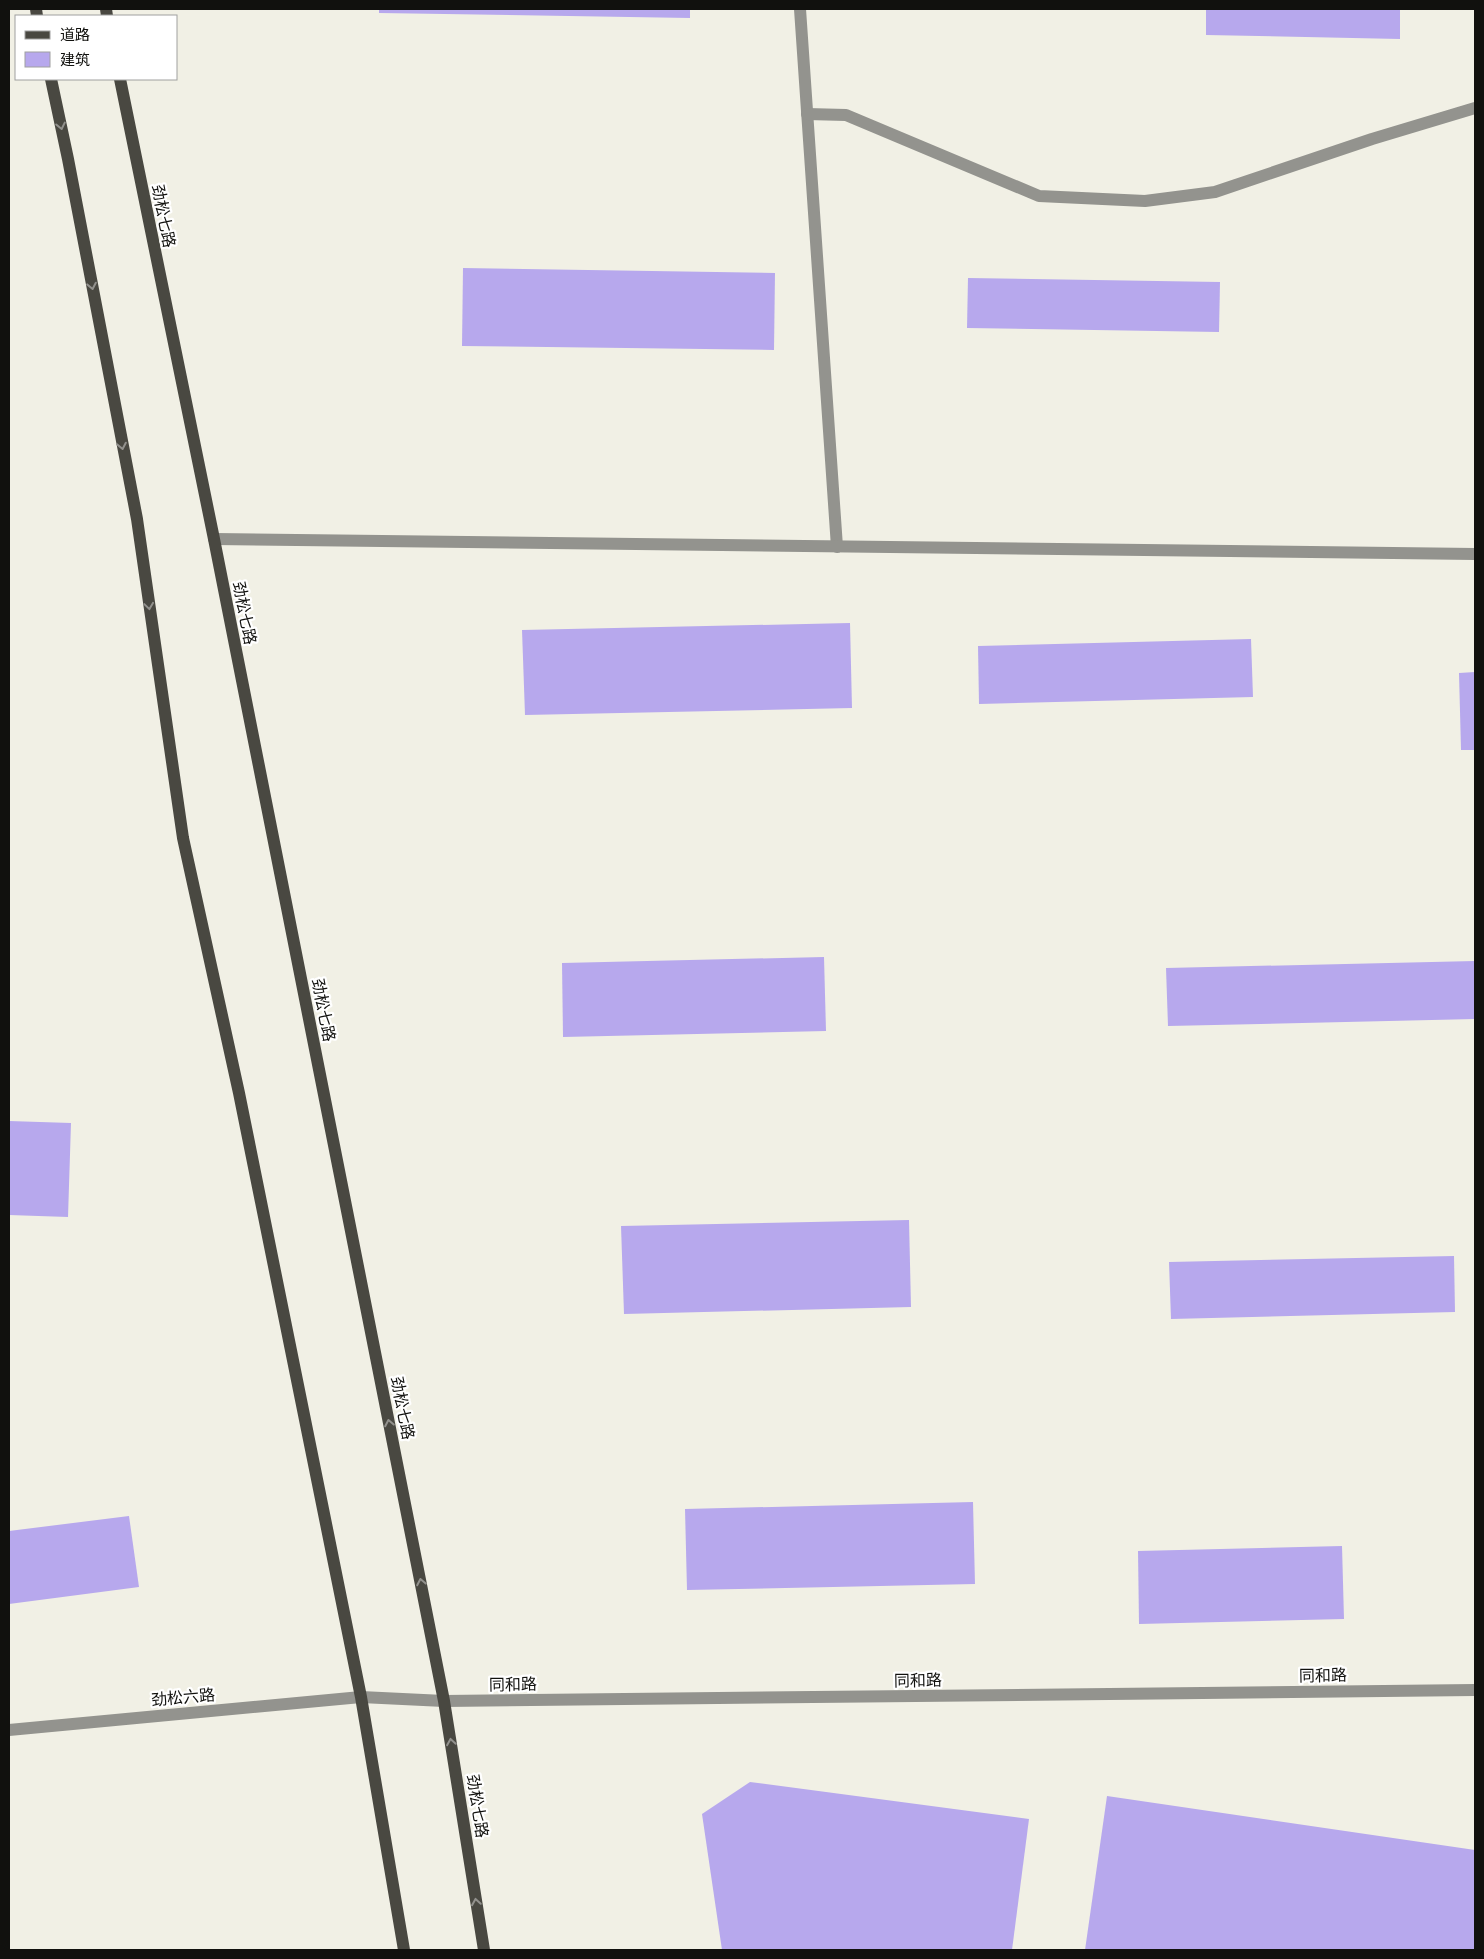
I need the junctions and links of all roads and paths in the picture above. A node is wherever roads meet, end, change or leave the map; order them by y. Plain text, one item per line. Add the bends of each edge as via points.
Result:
1 (800, 9) edge
2 (51, 80) edge
3 (120, 80) edge
4 (1475, 108) edge
5 (808, 114) junction
6 (214, 539) junction
7 (837, 547) junction
8 (1475, 554) edge
9 (1475, 1690) edge
10 (361, 1697) junction
11 (444, 1701) junction
12 (9, 1730) edge
13 (404, 1950) edge
14 (484, 1950) edge

1 - 5 street
2 -> 10 main road via 136,519 183,838
3 - 6 main road, 劲松七路
4 - 5 street via 1215,192 1145,202 1039,196 846,115
5 - 7 street
6 - 7 street
11 -> 6 main road, 劲松七路
7 - 8 street
9 - 11 street, 同和路
10 - 11 street, 同和路
10 - 12 street, 劲松六路
10 - 13 main road
14 -> 11 main road, 劲松七路

